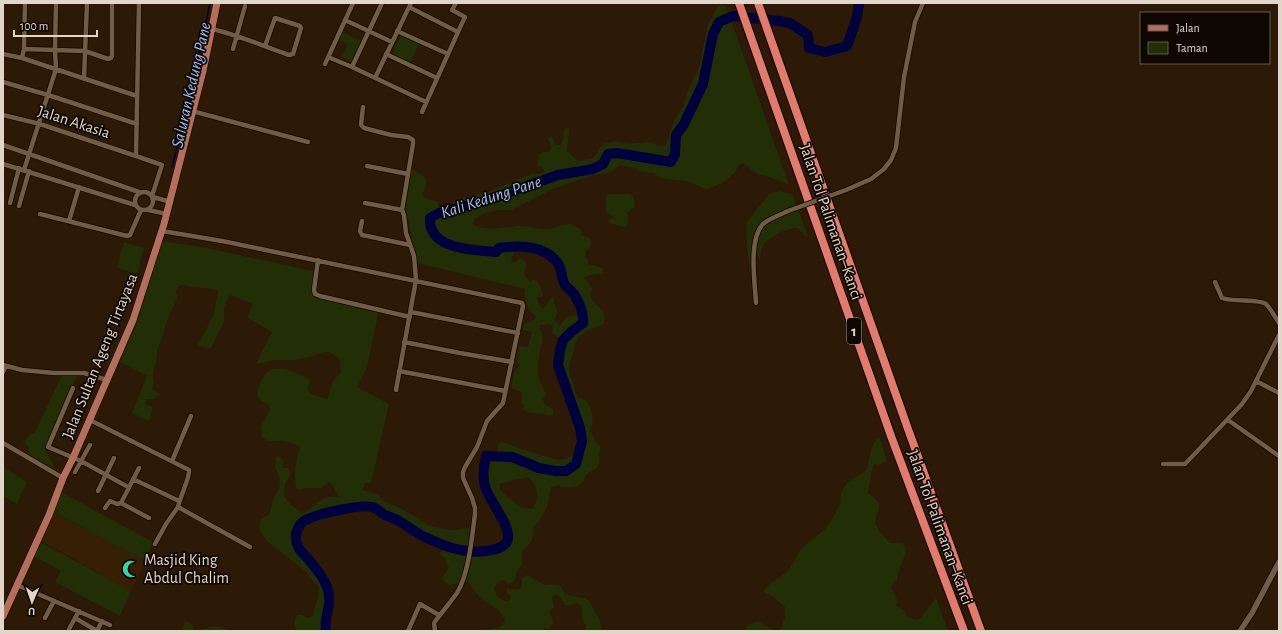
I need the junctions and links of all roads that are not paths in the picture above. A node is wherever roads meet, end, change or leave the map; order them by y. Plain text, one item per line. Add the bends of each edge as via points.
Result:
1 (25, 3) edge
2 (56, 3) edge
3 (87, 3) edge
4 (112, 3) edge
5 (139, 3) edge
6 (217, 3) edge
7 (353, 3) edge
8 (382, 3) edge
9 (456, 3) edge
10 (739, 3) edge
11 (758, 3) edge
12 (923, 3) edge
13 (410, 5) edge
14 (246, 6) dead end
15 (345, 20) junction
16 (212, 29) junction
17 (397, 31) junction
18 (369, 32) junction
19 (458, 32) junction
20 (237, 35) junction
21 (392, 42) junction
22 (265, 46) junction
23 (24, 48) junction
24 (233, 48) dead end
25 (55, 50) junction
26 (85, 50) junction
27 (3, 54) edge
28 (386, 54) junction
29 (448, 54) junction
30 (328, 57) junction
31 (22, 58) junction
32 (325, 64) dead end
33 (352, 67) junction
34 (56, 69) junction
35 (84, 78) junction
36 (375, 78) junction
37 (437, 78) junction
38 (3, 82) edge
39 (48, 95) junction
40 (137, 96) junction
41 (426, 102) junction
42 (363, 107) dead end
43 (192, 111) junction
44 (422, 112) dead end
45 (3, 115) edge
46 (40, 124) junction
47 (137, 124) junction
48 (308, 142) dead end
49 (3, 145) edge
50 (30, 154) junction
51 (136, 156) junction
52 (3, 164) edge
53 (367, 166) dead end
54 (24, 170) junction
55 (408, 174) junction
56 (79, 187) junction
57 (139, 192) junction
58 (153, 197) junction
59 (169, 201) junction
60 (10, 203) dead end
61 (365, 204) dead end
62 (136, 205) junction
63 (19, 206) dead end
64 (141, 210) junction
65 (148, 210) junction
66 (402, 210) junction
67 (40, 214) dead end
68 (165, 214) junction
69 (362, 220) dead end
70 (69, 221) junction
71 (162, 232) junction
72 (410, 245) junction
73 (318, 260) junction
74 (416, 280) junction
75 (1215, 282) dead end
76 (756, 303) dead end
77 (410, 314) junction
78 (1279, 323) edge
79 (518, 332) junction
80 (1279, 335) edge
81 (404, 342) junction
82 (512, 362) junction
83 (4, 365) edge
84 (400, 371) junction
85 (3, 372) edge
86 (106, 379) junction
87 (1256, 381) junction
88 (73, 388) dead end
89 (396, 390) dead end
90 (505, 391) junction
91 (1279, 393) edge
92 (191, 416) dead end
93 (90, 420) junction
94 (1228, 420) junction
95 (3, 442) edge
96 (90, 445) dead end
97 (1279, 456) edge
98 (70, 457) junction
99 (114, 458) dead end
100 (81, 461) junction
101 (172, 461) junction
102 (1164, 464) dead end
103 (138, 468) dead end
104 (75, 472) dead end
105 (106, 475) junction
106 (61, 476) junction
107 (133, 479) junction
108 (128, 487) junction
109 (98, 491) dead end
110 (177, 500) dead end
111 (121, 503) junction
112 (178, 507) junction
113 (105, 508) dead end
114 (149, 518) dead end
115 (155, 544) dead end
116 (250, 547) dead end
117 (1279, 562) edge
118 (17, 585) junction
119 (54, 601) junction
120 (5, 607) edge
121 (79, 611) junction
122 (439, 615) junction
123 (3, 616) edge
124 (46, 618) dead end
125 (75, 618) junction
126 (102, 622) junction
127 (110, 625) dead end
128 (69, 629) dead end
129 (436, 630) edge
130 (1241, 630) edge
131 (408, 631) edge
132 (964, 631) edge
133 (981, 631) edge

1 - 23 street
2 - 25 street
3 - 26 street
4 - 26 street via 112,56 108,59
5 - 40 street
6 - 16 main road, Jalan Sultan Ageng Tirtayasa
7 - 15 street
8 - 18 street
9 - 19 street via 452,10 465,17
10 - 132 highway, Jalan Tol Palimanan–Kanci / 1 via 891,436
11 - 133 highway, Jalan Tol Palimanan–Kanci / 1
12 - 76 street, bridge via 915,22 904,77 896,148 891,160 871,179 788,211 764,224 758,232 755,244
13 - 17 street
13 - 19 street
14 - 20 street
15 - 18 street
15 - 30 street
16 - 20 street
16 - 43 main road, Jalan Sultan Ageng Tirtayasa
17 - 21 street
17 - 29 street
18 - 21 street
18 - 33 street
19 - 29 street
20 - 22 street
20 - 24 street
21 - 28 street
22 - 22 street via 275,18 300,26 293,54 289,55
23 - 25 street
23 - 31 street
25 - 26 street
25 - 34 street
26 - 35 street
27 - 31 street
28 - 36 street
28 - 37 street
29 - 37 street
30 - 32 street
30 - 33 street
31 - 34 street
33 - 36 street
34 - 35 street
34 - 39 street
35 - 40 street
36 - 41 street
37 - 41 street
38 - 39 street
39 - 46 street
39 - 47 street
40 - 47 street
41 - 44 street
42 - 55 street via 361,125 364,128 412,140
43 - 48 street
43 - 59 main road, Jalan Sultan Ageng Tirtayasa
45 - 46 street, Jalan Akasia
46 - 50 street
46 - 51 street, Jalan Akasia
47 - 51 street
49 - 50 street
50 - 54 street
50 - 57 street
51 - 58 street, Jalan Akasia via 162,165
52 - 54 street
53 - 55 street
54 - 56 street
54 - 60 street
54 - 63 street
55 - 66 street
56 - 62 street
56 - 70 street
57 - 58 street via 146,192
57 - 62 street via 135,198
58 - 59 street
58 - 65 street via 153,204
59 - 68 main road, Jalan Sultan Ageng Tirtayasa
61 - 66 street
62 - 64 street
64 - 65 street
64 - 70 street via 130,235 127,236
65 - 68 street
66 - 72 street
67 - 70 street
68 - 71 main road, Jalan Sultan Ageng Tirtayasa
69 - 72 street via 362,235
71 - 73 street
71 - 86 main road, Jalan Sultan Ageng Tirtayasa via 133,320
72 - 74 street via 414,256
73 - 74 street
73 - 77 street via 315,294
74 - 77 street
74 - 79 street via 522,302
75 - 78 street via 1222,298 1232,301 1263,302
77 - 79 street
77 - 81 street
79 - 82 street
80 - 87 street
81 - 82 street
81 - 84 street
82 - 90 street
83 - 85 street
83 - 86 street via 22,370 84,373
84 - 89 street
84 - 90 street
86 - 93 main road, Jalan Sultan Ageng Tirtayasa
87 - 91 street
87 - 94 street via 1242,404
88 - 98 street via 48,446
90 - 122 street via 502,403 487,421 477,447 463,472 475,508 469,555 462,583
92 - 101 street
93 - 98 main road, Jalan Sultan Ageng Tirtayasa
93 - 101 street
94 - 97 street
94 - 102 street via 1185,464
95 - 106 street
96 - 100 street
98 - 100 street
98 - 106 main road, Jalan Sultan Ageng Tirtayasa
99 - 105 street
100 - 104 street
100 - 105 street
101 - 112 street via 190,471
103 - 107 street
105 - 108 street
105 - 109 street
106 - 118 main road, Jalan Sultan Ageng Tirtayasa via 49,515
107 - 108 street
107 - 110 street
108 - 111 street
111 - 113 street via 110,501
111 - 114 street
112 - 115 street
112 - 116 street
117 - 130 street
118 - 119 street
118 - 120 main road, Jalan Sultan Ageng Tirtayasa
119 - 121 street
119 - 124 street
120 - 123 main road, Jalan Sultan Ageng Tirtayasa
121 - 125 street
121 - 126 street
122 - 129 street via 434,623
122 - 131 street via 420,604
125 - 126 street via 97,631
125 - 128 street
126 - 127 street

